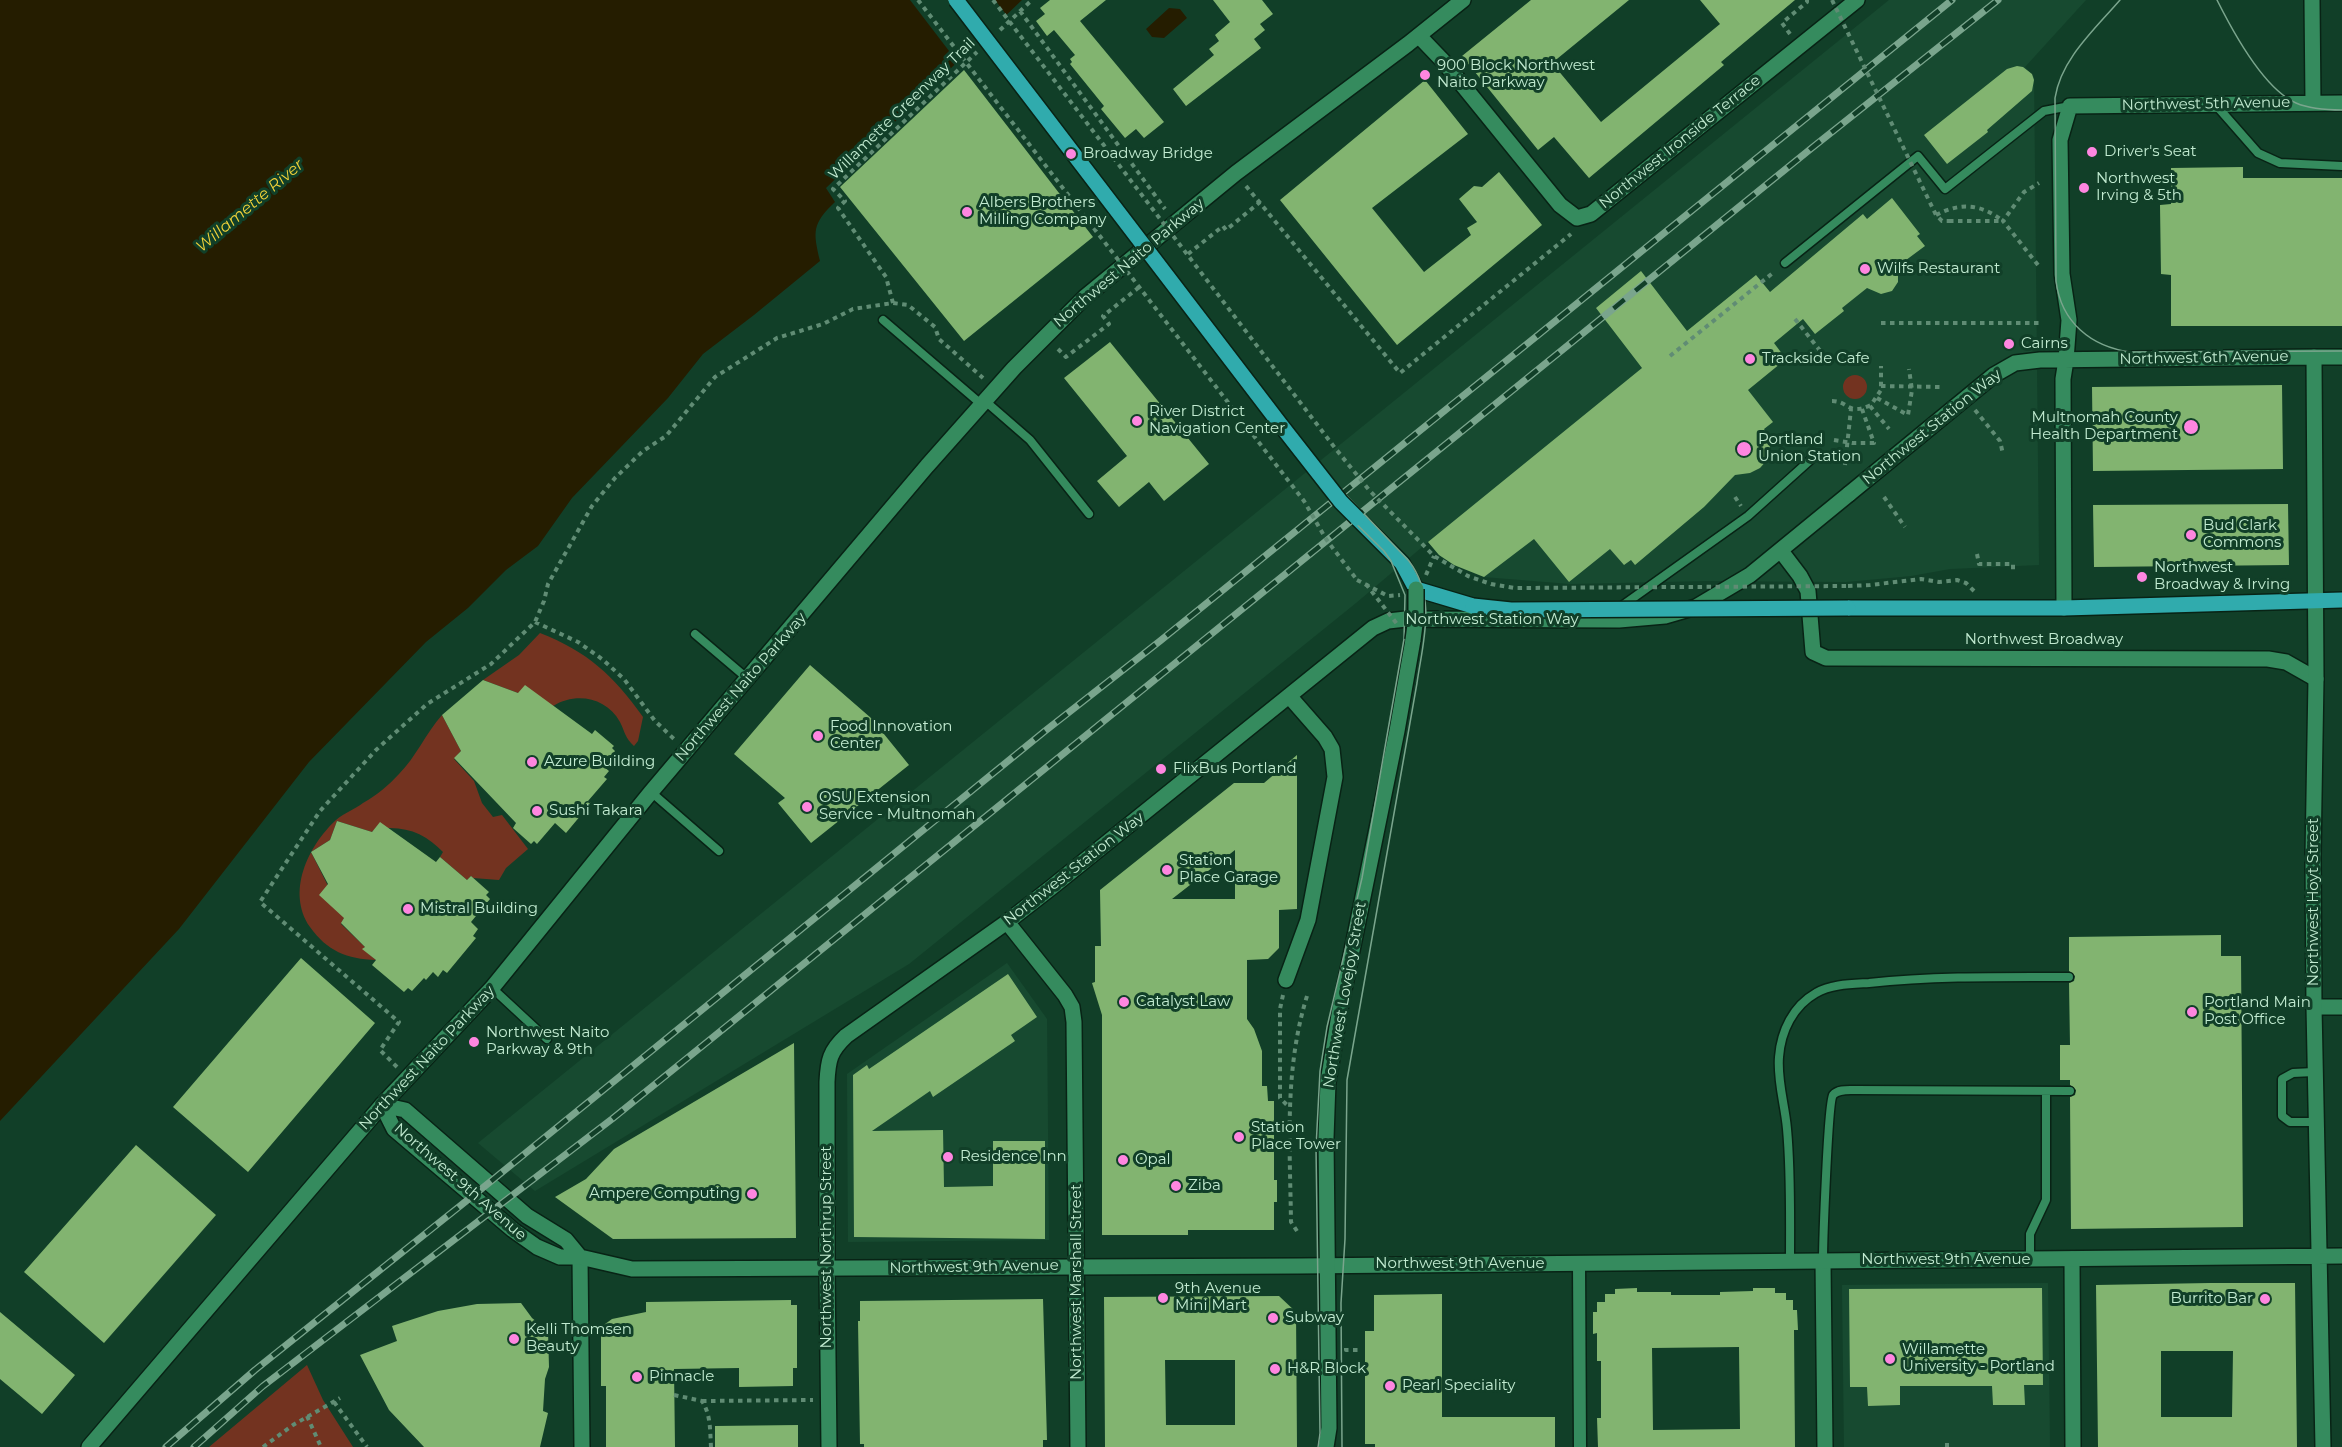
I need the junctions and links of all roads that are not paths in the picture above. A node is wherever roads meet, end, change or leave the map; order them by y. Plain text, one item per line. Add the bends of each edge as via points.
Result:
1 (956, 0) edge
2 (1463, 0) edge
3 (1857, 0) edge
4 (2313, 0) edge
5 (1419, 36) junction
6 (2313, 103) junction
7 (2342, 103) edge
8 (2215, 104) junction
9 (2070, 106) junction
10 (2342, 166) edge
11 (1785, 263) road end
12 (883, 320) dead end
13 (2314, 357) junction
14 (2342, 357) edge
15 (2066, 360) junction
16 (987, 398) junction
17 (1817, 454) dead end
18 (1089, 514) dead end
19 (1780, 552) junction
20 (1416, 589) junction
21 (2342, 600) edge
22 (2315, 601) junction
23 (2064, 608) junction
24 (1603, 620) junction
25 (695, 634) dead end
26 (748, 679) junction
27 (2316, 679) junction
28 (1290, 697) junction
29 (651, 792) junction
30 (719, 851) dead end
31 (1007, 922) junction
32 (2069, 977) dead end
33 (1286, 980) road end
34 (492, 988) junction
35 (2314, 1007) junction
36 (2342, 1007) edge
37 (547, 1039) dead end
38 (834, 1048) joint
39 (2314, 1072) junction
40 (2046, 1091) junction
41 (2070, 1091) dead end
42 (382, 1106) junction
43 (2315, 1122) junction
44 (2319, 1256) junction
45 (2342, 1256) edge
46 (580, 1257) junction
47 (2030, 1259) junction
48 (2072, 1259) junction
49 (1790, 1261) junction
50 (1823, 1261) junction
51 (1579, 1263) junction
52 (1328, 1265) junction
53 (1077, 1266) junction
54 (827, 1269) junction
55 (1329, 1428) junction
56 (89, 1447) edge
57 (582, 1447) edge
58 (829, 1447) edge
59 (1078, 1447) edge
60 (1326, 1447) edge
61 (1337, 1447) edge
62 (1580, 1447) edge
63 (1825, 1447) edge
64 (2073, 1447) edge
65 (2323, 1447) edge

1 - 20 main road, bridge via 1280,424 1341,502 1402,563
2 - 5 street, Northwest Naito Parkway
3 - 5 street, Northwest Ironside Terrace via 1591,214 1577,218 1560,205
4 - 6 street
5 - 16 street, Northwest Naito Parkway via 1236,173 1085,297
6 - 7 street, Northwest 5th Avenue
6 - 8 street, Northwest 5th Avenue
8 - 9 street, Northwest 5th Avenue
8 - 10 lane via 2258,153 2280,163
9 - 11 lane via 2044,111 1945,189 1918,156
9 - 15 street via 2060,140 2062,274 2069,320
12 - 16 lane
13 - 14 street, Northwest 6th Avenue
13 - 15 street, Northwest 6th Avenue
13 - 22 street, Northwest Hoyt Street
15 - 19 street, Northwest Station Way via 2015,363 1995,375
15 - 23 street
16 - 18 lane via 1030,440
16 - 26 street, Northwest Naito Parkway
17 - 24 lane via 1748,516
19 - 24 street, Northwest Station Way via 1742,580 1689,610 1646,619
19 - 27 street, Northwest Broadway via 1808,591 1813,652 1826,658 2268,659 2286,662
20 - 23 main road, Northwest Broadway, bridge via 1473,606 1511,610
20 - 52 street, Northwest Lovejoy Street, bridge via 1413,640 1395,742 1330,1063 1325,1120
21 - 22 main road, Northwest Broadway
22 - 23 main road, Northwest Broadway
22 - 27 street, Northwest Hoyt Street
24 - 28 street, Northwest Station Way via 1388,621 1373,628
25 - 26 lane
26 - 29 street, Northwest Naito Parkway
27 - 35 street, Northwest Hoyt Street
28 - 31 street, Northwest Station Way
28 - 33 street via 1332,749 1335,777 1308,920
29 - 30 lane
29 - 34 street, Northwest Naito Parkway
31 - 38 street, Northwest Station Way
31 - 53 street, Northwest Marshall Street via 1072,1007
32 - 49 lane via 1926,977 1846,985 1817,992 1801,1004 1782,1036 1779,1058 1787,1129
34 - 37 lane
34 - 42 street, Northwest Naito Parkway
35 - 36 street
35 - 39 street, Northwest Hoyt Street
38 - 54 street, Northwest Northrup Street via 826,1082
39 - 43 street, Northwest Hoyt Street
39 - 43 lane via 2293,1073 2282,1079 2282,1116 2290,1122
40 - 41 lane
40 - 47 lane via 2046,1200 2030,1234
40 - 50 lane via 1836,1093 1830,1106
42 - 46 street, Northwest 9th Avenue via 405,1110 527,1216 566,1240
42 - 46 street, Northwest 9th Avenue via 394,1129 525,1239 560,1257
42 - 56 street, Northwest Naito Parkway
43 - 44 street, Northwest Hoyt Street
44 - 45 street, Northwest 9th Avenue
44 - 48 street, Northwest 9th Avenue
44 - 65 street, Northwest Hoyt Street
46 - 54 street, Northwest 9th Avenue via 632,1269
46 - 57 street
47 - 48 street, Northwest 9th Avenue
47 - 50 street, Northwest 9th Avenue
48 - 64 street
49 - 50 street, Northwest 9th Avenue
49 - 51 street, Northwest 9th Avenue
50 - 63 street
51 - 52 street, Northwest 9th Avenue
51 - 62 street
52 - 53 street, Northwest 9th Avenue
52 - 55 street, Northwest Lovejoy Street
53 - 54 street, Northwest 9th Avenue
53 - 59 street, Northwest Marshall Street
54 - 58 street, Northwest Northrup Street
55 - 60 street, Northwest Lovejoy Street
55 - 61 street, Northwest Lovejoy Street

